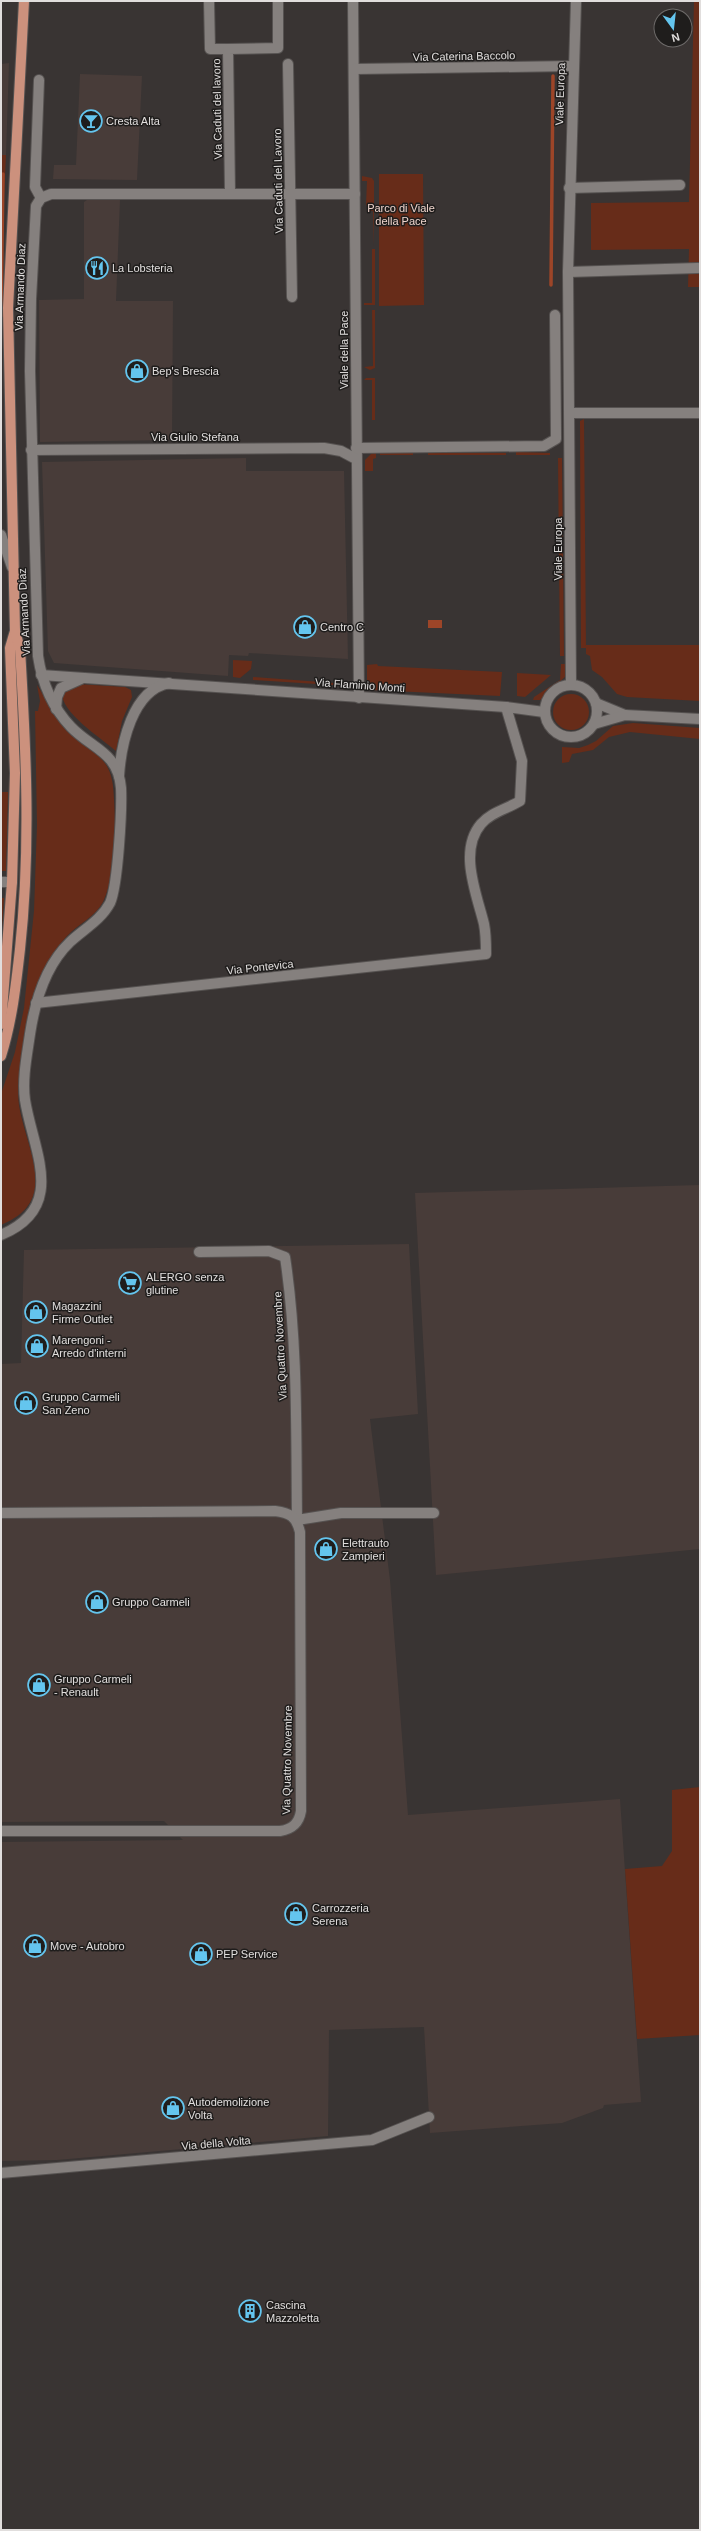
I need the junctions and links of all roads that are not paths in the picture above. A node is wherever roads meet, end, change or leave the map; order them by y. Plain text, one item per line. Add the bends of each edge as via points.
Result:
1 (24, 1) edge
2 (209, 1) edge
3 (278, 1) edge
4 (353, 1) edge
5 (576, 1) edge
6 (228, 49) junction
7 (288, 64) dead end
8 (573, 66) junction
9 (354, 69) junction
10 (39, 80) dead end
11 (680, 185) dead end
12 (569, 188) junction
13 (230, 193) junction
14 (291, 193) junction
15 (355, 194) junction
16 (41, 198) junction
17 (698, 268) dead end
18 (568, 272) junction
19 (292, 297) dead end
20 (555, 315) dead end
21 (569, 413) junction
22 (700, 413) edge
23 (356, 448) junction
24 (31, 450) junction
25 (356, 459) junction
26 (1, 535) edge
27 (13, 570) junction
28 (15, 630) junction
29 (42, 675) junction
30 (85, 677) junction
31 (130, 679) junction
32 (175, 682) junction
33 (572, 685) junction
34 (144, 698) junction
35 (359, 698) junction
36 (596, 704) junction
37 (506, 707) junction
38 (56, 709) junction
39 (544, 712) junction
40 (625, 715) junction
41 (700, 718) edge
42 (594, 724) junction
43 (122, 753) junction
44 (106, 754) junction
45 (119, 778) junction
46 (1, 882) edge
47 (12, 882) junction
48 (24, 910) junction
49 (3, 981) edge
50 (36, 1003) junction
51 (1, 1024) edge
52 (1, 1056) edge
53 (1, 1235) edge
54 (199, 1252) dead end
55 (1, 1513) edge
56 (434, 1513) dead end
57 (297, 1520) junction
58 (1, 1831) edge
59 (430, 2117) dead end
60 (1, 2173) edge

1 - 27 main road, Via Armando Diaz via 8,308
2 - 6 street via 210,49
3 - 6 street, Via Caduti del lavoro via 278,48
4 - 9 street, Viale della Pace
5 - 8 street, Viale Europa
6 - 13 street, Via Caduti del lavoro
7 - 14 street, Via Caduti del Lavoro
8 - 9 street, Via Caterina Baccolo
8 - 12 street, Viale Europa
9 - 15 street, Viale della Pace
10 - 16 street via 35,187
11 - 12 street
12 - 18 street, Viale Europa
13 - 14 street, Via Caduti del lavoro
13 - 16 street, Via Caduti del lavoro via 51,194
14 - 15 street, Via Caduti del lavoro
14 - 19 street, Via Caduti del Lavoro
15 - 23 street, Viale della Pace
16 - 24 street, Via Armando Diaz via 36,206 30,299
17 - 18 street
18 - 21 street, Viale Europa
20 - 23 street via 556,439 544,446
21 - 22 street
21 - 33 street, Viale Europa
23 - 25 street, Viale della Pace
24 - 25 street, Via Giulio Stefana via 324,448 341,451
24 - 29 street, Via Armando Diaz via 36,642
25 - 35 street, Viale della Pace
26 - 27 street
27 - 28 main road, Via Armando Diaz
28 - 47 main road, Via Armando Diaz via 10,648 15,774
28 - 48 main road, Via Armando Diaz via 20,649 28,771
29 - 30 street, Via Flaminio Monti
29 - 38 street, Via Armando Diaz
30 - 31 street, Via Flaminio Monti
30 - 38 street via 60,688
31 - 32 street, Via Flaminio Monti
31 - 34 street via 140,684
32 - 34 street, Via Flaminio Monti via 158,687
32 - 35 street, Via Flaminio Monti
33 - 36 street via 589,692
33 - 39 street via 564,685 552,692
34 - 43 street via 134,713
35 - 37 street, Via Flaminio Monti
36 - 40 street
36 - 42 street
37 - 39 street, Via Flaminio Monti
37 - 50 street, Via Pontevica via 522,761 520,801 489,816 480,824 472,848 473,882 485,929 486,954
38 - 44 street, Via Armando Diaz via 72,729
39 - 42 street via 549,726 561,736 583,734
40 - 41 street
40 - 42 street
43 - 44 street via 114,756
43 - 45 street
44 - 45 street, Via Armando Diaz
45 - 50 street, Via Armando Diaz via 121,795 116,876 112,897 99,919 68,944 58,956 44,981
46 - 47 street
47 - 48 main road, Via Armando Diaz
47 - 49 main road, Via Armando Diaz
48 - 52 main road, Via Armando Diaz via 14,1000
49 - 51 main road, Via Armando Diaz
50 - 53 street, Via Armando Diaz via 26,1056 24,1093 41,1165 42,1187 38,1202 30,1215 19,1226
54 - 57 street, Via Quattro Novembre via 268,1251 285,1257 289,1286 295,1408
55 - 57 street via 275,1511 290,1513
56 - 57 street via 341,1513
57 - 58 street, Via Quattro Novembre via 300,1532 301,1811 297,1823 292,1828 280,1831
59 - 60 street, Via della Volta via 372,2140

